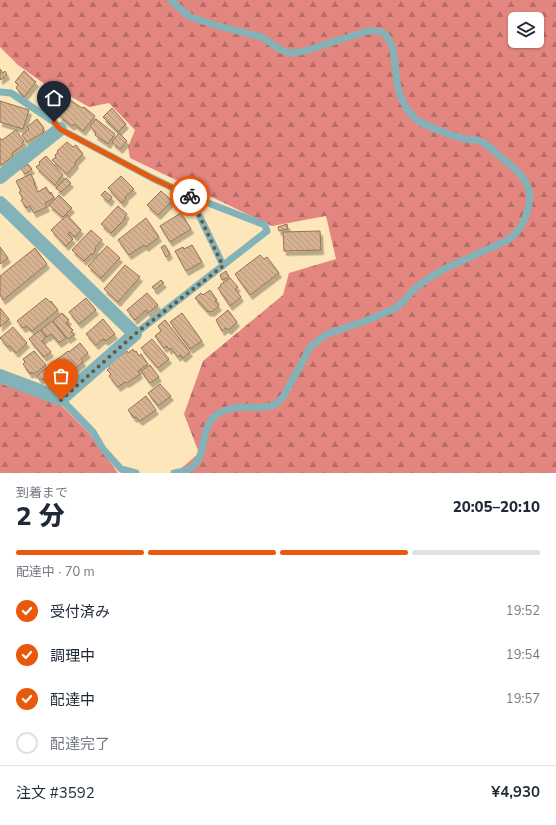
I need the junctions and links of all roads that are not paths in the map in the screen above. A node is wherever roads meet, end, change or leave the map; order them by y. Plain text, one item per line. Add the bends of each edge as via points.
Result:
1 (171, 0) edge
2 (0, 92) edge
3 (60, 129) junction
4 (0, 177) edge
5 (190, 196) junction
6 (0, 203) edge
7 (223, 266) junction
8 (135, 334) junction
9 (0, 376) edge
10 (61, 400) junction
11 (136, 473) edge
12 (174, 473) edge

1 - 12 lane via 190,17 262,37 289,53 301,52 368,31 382,32 389,39 393,50 397,86 407,109 416,119 439,130 487,145 522,175 528,185 530,199 526,217 514,236 508,240 429,278 396,308 320,338 311,346 279,402 261,408 242,407 222,411 214,416 205,432 203,448 196,462 189,469
2 - 3 lane via 11,93 54,122
3 - 4 street
3 - 5 lane
5 - 7 lane
5 - 7 lane via 265,225 267,231
6 - 8 street
7 - 8 lane
8 - 10 street
9 - 10 street
10 - 11 lane via 93,432 103,449 121,469

